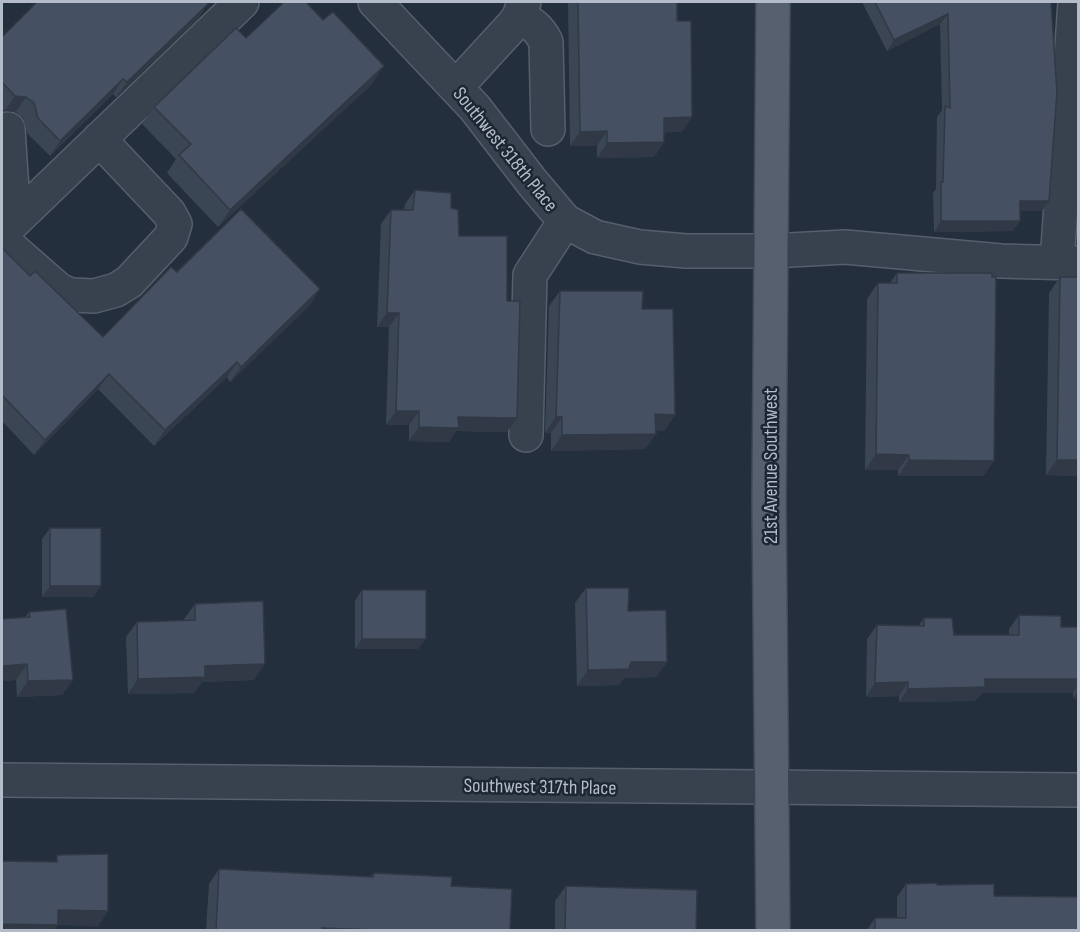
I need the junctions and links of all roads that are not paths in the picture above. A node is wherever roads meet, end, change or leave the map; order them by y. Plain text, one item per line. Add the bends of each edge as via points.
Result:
1 (242, 2) edge
2 (375, 2) edge
3 (773, 2) edge
4 (1075, 2) edge
5 (521, 9) edge
6 (456, 87) junction
7 (8, 129) dead end
8 (548, 129) dead end
9 (99, 139) junction
10 (565, 221) junction
11 (6, 231) edge
12 (772, 251) junction
13 (1068, 262) edge
14 (526, 435) dead end
15 (2, 780) edge
16 (771, 788) junction
17 (1078, 790) edge
18 (773, 930) edge

1 - 9 street
2 - 6 street, Southwest 318th Place
3 - 12 main road, 21st Avenue Southwest
4 - 13 street
5 - 6 street
5 - 8 street via 546,42
6 - 10 street, Southwest 318th Place
7 - 11 street
9 - 11 street
9 - 11 street via 170,213 175,224 171,237 129,282 105,294 71,295 59,290
10 - 12 street, Southwest 318th Place via 595,237 640,247
10 - 14 street via 530,275
12 - 13 street, Southwest 318th Place via 845,247 943,257
12 - 16 main road, 21st Avenue Southwest
15 - 16 street, Southwest 317th Place
16 - 17 street, Southwest 317th Place
16 - 18 main road, 21st Avenue Southwest

